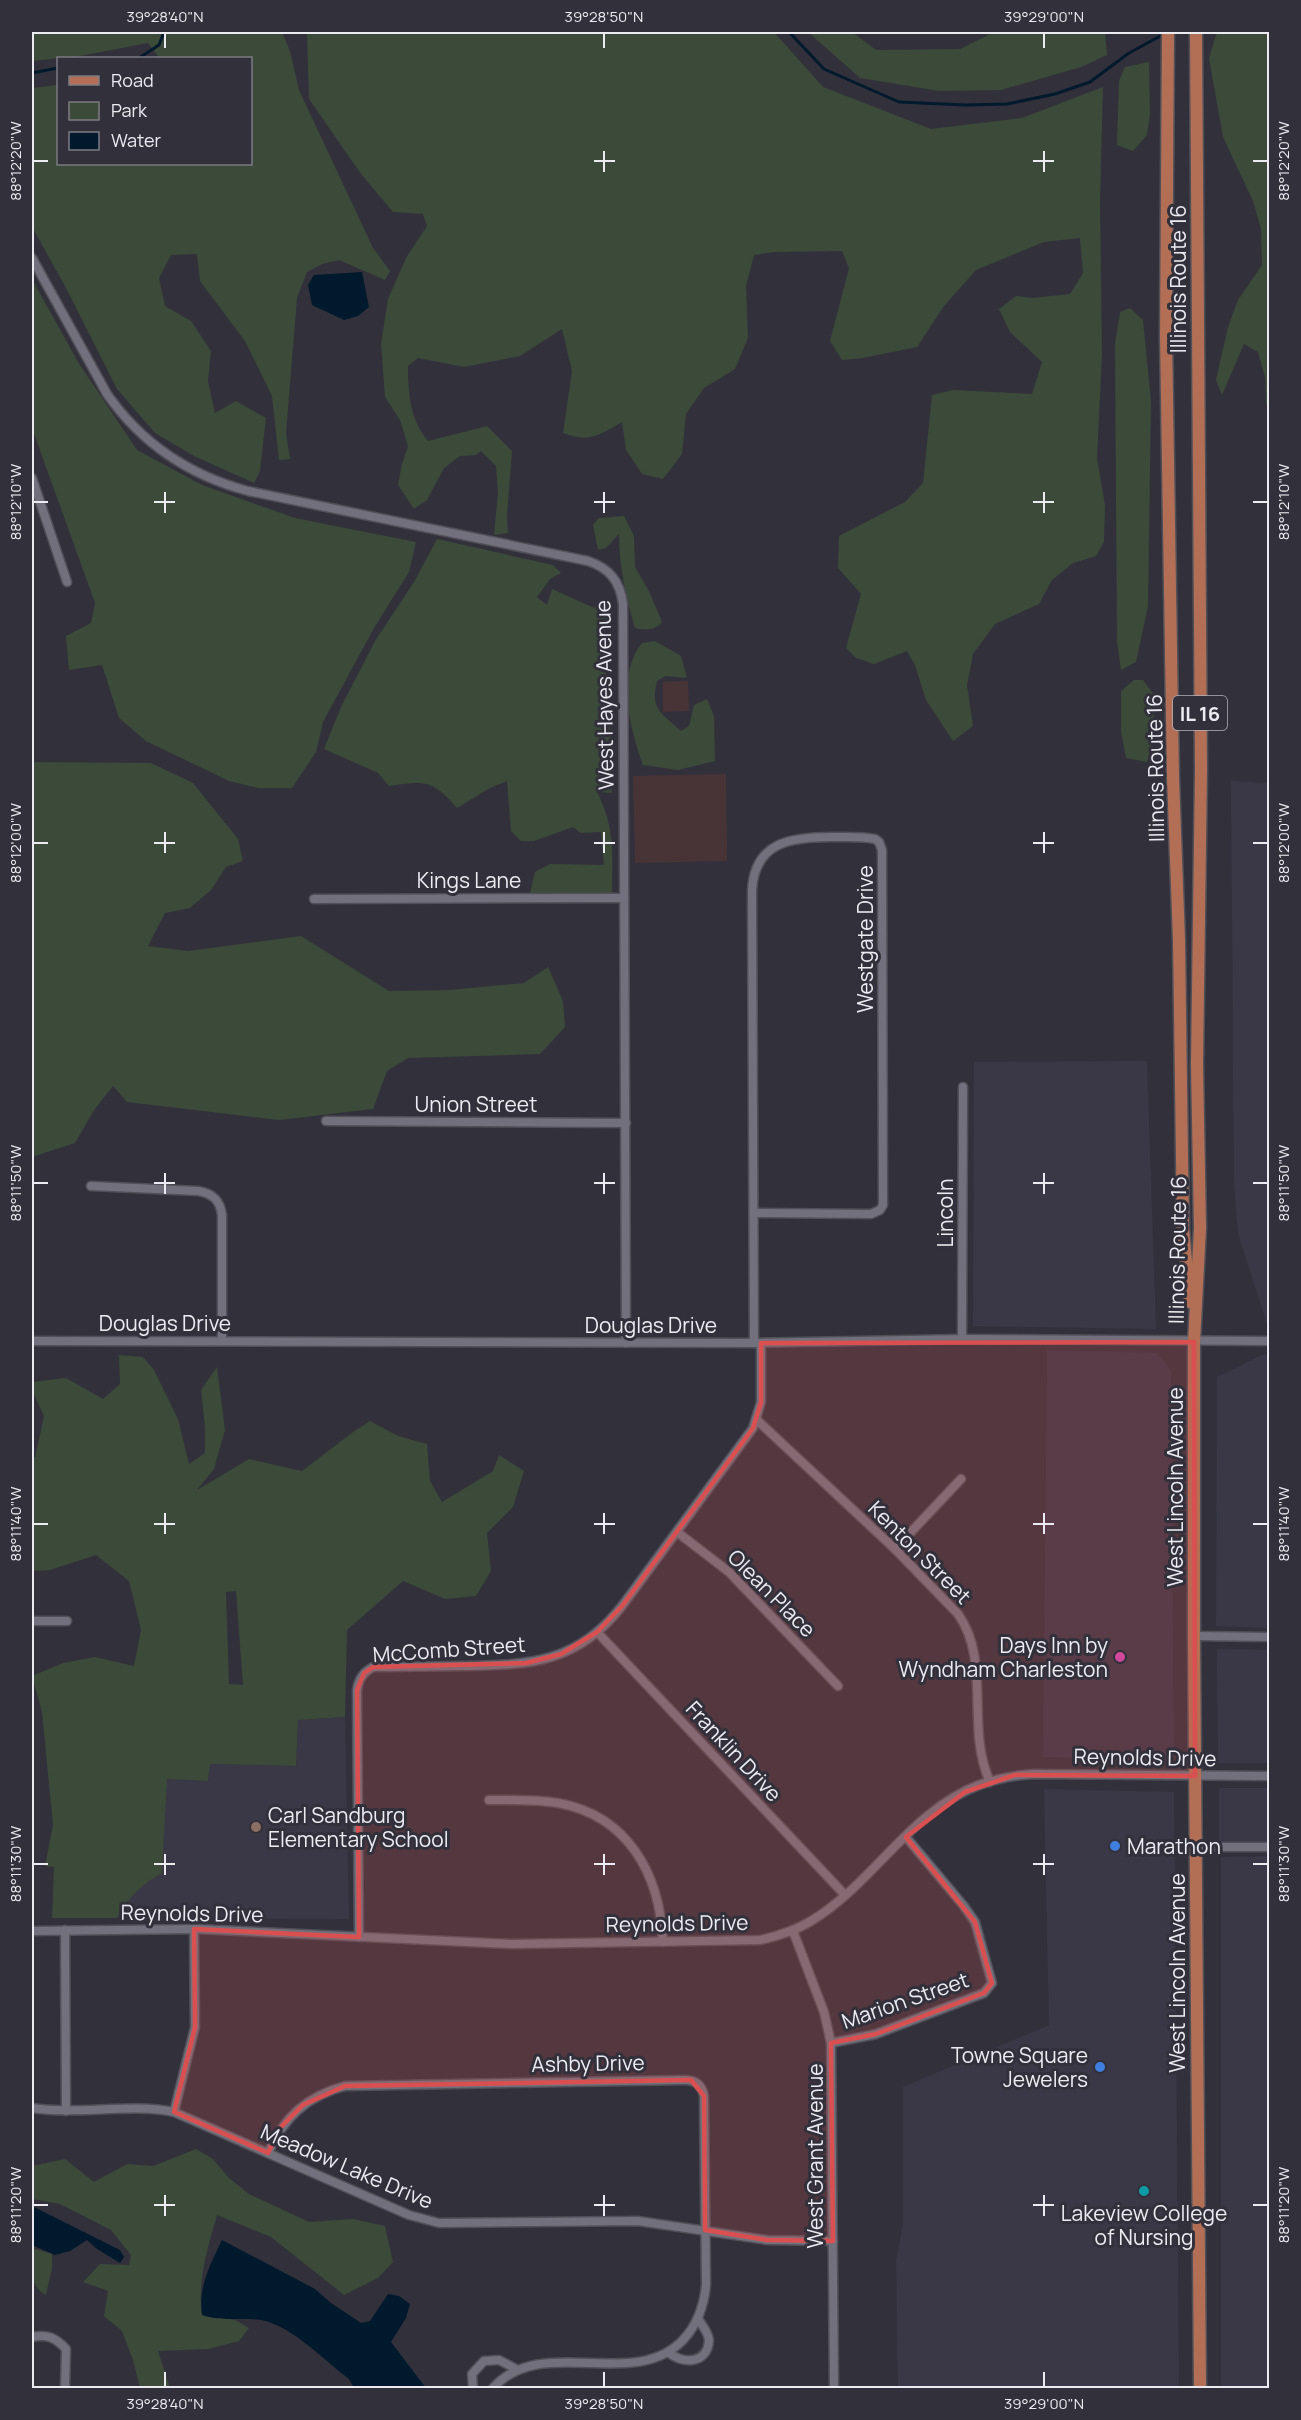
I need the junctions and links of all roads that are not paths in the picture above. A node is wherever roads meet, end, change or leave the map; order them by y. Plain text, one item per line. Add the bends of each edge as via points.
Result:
1 (1168, 32) edge
2 (1196, 32) edge
3 (32, 258) edge
4 (32, 478) edge
5 (68, 582) dead end
6 (624, 898) junction
7 (314, 899) dead end
8 (963, 1087) dead end
9 (326, 1121) dead end
10 (626, 1123) junction
11 (91, 1186) dead end
12 (754, 1213) junction
13 (962, 1339) junction
14 (32, 1341) edge
15 (222, 1341) junction
16 (1269, 1341) edge
17 (1194, 1342) junction
18 (626, 1343) junction
19 (758, 1343) junction
20 (757, 1420) junction
21 (961, 1479) dead end
22 (677, 1532) junction
23 (894, 1549) junction
24 (32, 1621) edge
25 (67, 1621) dead end
26 (597, 1632) junction
27 (1194, 1636) junction
28 (1269, 1637) edge
29 (838, 1686) dead end
30 (1195, 1776) junction
31 (1269, 1776) edge
32 (990, 1782) junction
33 (489, 1800) dead end
34 (906, 1837) junction
35 (1196, 1847) junction
36 (1269, 1847) edge
37 (845, 1895) junction
38 (194, 1929) junction
39 (65, 1930) junction
40 (32, 1931) edge
41 (793, 1931) junction
42 (359, 1937) junction
43 (663, 1942) junction
44 (831, 2043) junction
45 (32, 2108) edge
46 (66, 2110) junction
47 (174, 2112) junction
48 (268, 2153) junction
49 (705, 2230) junction
50 (833, 2241) junction
51 (698, 2319) junction
52 (32, 2337) edge
53 (668, 2352) junction
54 (518, 2370) junction
55 (65, 2388) edge
56 (473, 2388) edge
57 (493, 2388) edge
58 (834, 2388) edge
59 (1200, 2388) edge

1 - 17 main road, Illinois Route 16 / IL 16 via 1166,335 1173,778 1183,1229
2 - 17 main road, Illinois Route 16 / IL 16 via 1200,1228
3 - 6 street, West Hayes Avenue via 119,411 150,443 186,468 248,491 588,561 613,576 622,604
4 - 5 street
6 - 7 street, Kings Lane
6 - 10 street, West Hayes Avenue
8 - 13 street, Lincoln
9 - 10 street, Union Street
10 - 18 street, West Hayes Avenue
11 - 15 street via 198,1191 218,1201 222,1215
12 - 12 street, Westgate Drive via 754,875 765,855 793,838 875,839 882,850 883,1205 871,1214
12 - 19 street, Westgate Drive
13 - 17 street, Douglas Drive
13 - 19 street, Douglas Drive
14 - 15 street, Douglas Drive
15 - 18 street, Douglas Drive
16 - 17 street, Douglas Drive
17 - 27 main road, West Lincoln Avenue / IL 16
18 - 19 street, Douglas Drive
19 - 20 street, McComb Street via 761,1402
20 - 22 street, McComb Street
20 - 23 street, Kenton Street
21 - 23 street
22 - 26 street, McComb Street
22 - 29 street, Olean Place via 729,1572
23 - 32 street, Kenton Street via 958,1614 971,1636 977,1734
24 - 25 street
26 - 37 street, Franklin Drive
26 - 42 street, McComb Street via 561,1654 526,1663 373,1667 364,1672 357,1690
27 - 28 street
27 - 30 main road, West Lincoln Avenue / IL 16
30 - 31 street, Reynolds Drive
30 - 32 street, Reynolds Drive via 1033,1774
30 - 35 main road, West Lincoln Avenue / IL 16
32 - 34 street, Reynolds Drive via 937,1810
33 - 43 street via 560,1803 611,1827 634,1850 652,1879 661,1910
34 - 37 street, Reynolds Drive
34 - 44 street, Marion Street via 975,1922 992,1983 984,1993 876,2034
35 - 36 street
35 - 59 main road, West Lincoln Avenue / IL 16
37 - 41 street, Reynolds Drive
38 - 39 street, Reynolds Drive
38 - 42 street, Reynolds Drive
38 - 47 street via 195,2027
39 - 40 street, Reynolds Drive
39 - 46 street
41 - 43 street, Reynolds Drive via 760,1940
41 - 44 street, West Grant Avenue via 824,2012
42 - 43 street, Reynolds Drive via 512,1944
44 - 50 street, West Grant Avenue
45 - 46 street, Meadow Lake Drive
46 - 47 street, Meadow Lake Drive
47 - 48 street, Meadow Lake Drive
48 - 49 street, Meadow Lake Drive via 423,2220 638,2221
48 - 49 street, Ashby Drive via 281,2127 303,2105 345,2086 691,2080 703,2089 705,2096
49 - 50 street, Meadow Lake Drive via 767,2240
49 - 51 street, Ashby Drive via 705,2299
50 - 58 street, West Grant Avenue
51 - 53 street, Ashby Drive via 689,2334
51 - 53 street via 709,2341 705,2353 686,2361 676,2360
52 - 55 street via 56,2338 66,2349
53 - 54 street, Ashby Drive via 643,2361 548,2363
54 - 56 street via 499,2360 484,2361 472,2374
54 - 57 street, Ashby Drive

